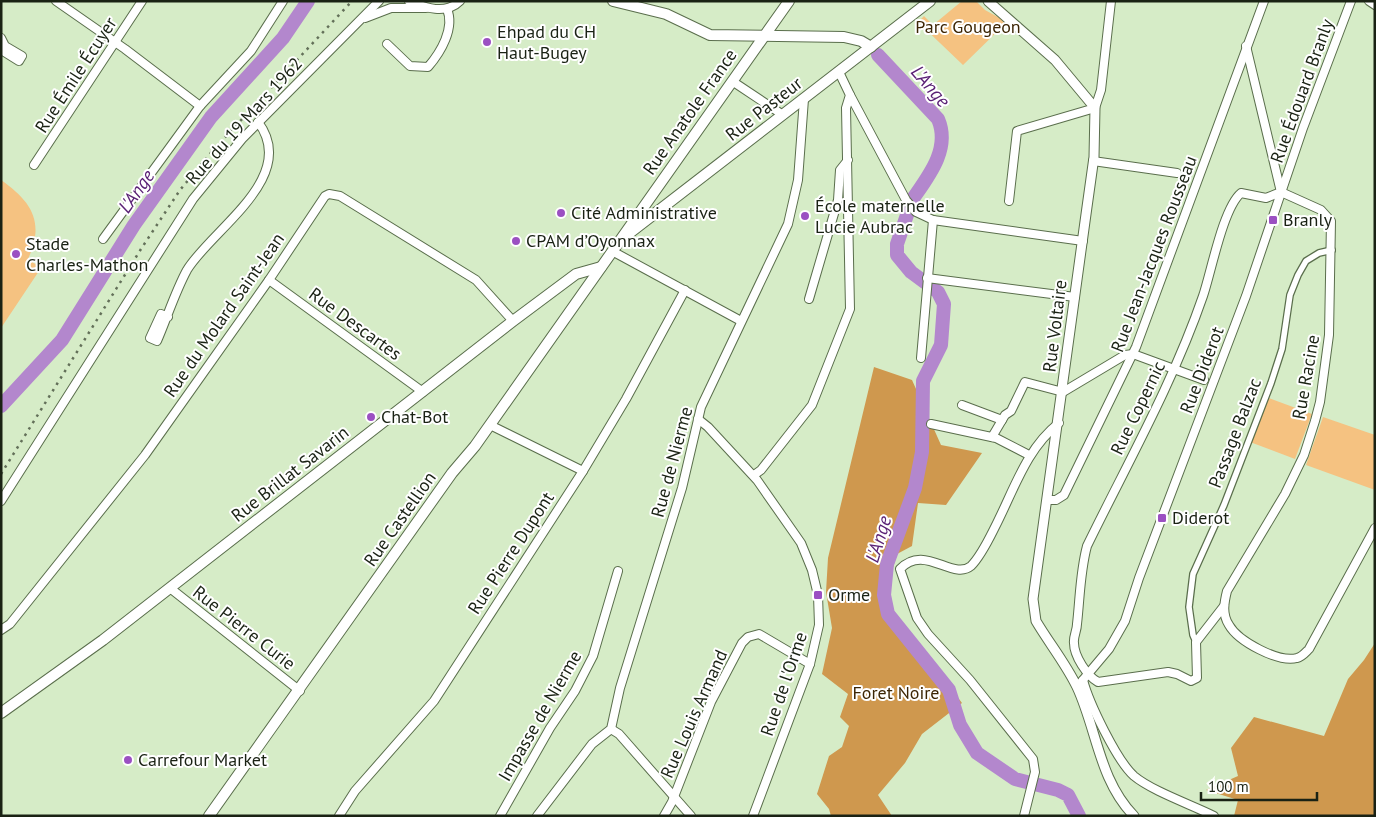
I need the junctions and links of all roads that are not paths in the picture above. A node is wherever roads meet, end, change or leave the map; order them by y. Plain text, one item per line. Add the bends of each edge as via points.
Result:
1 (56, 1) edge
2 (142, 1) edge
3 (283, 1) edge
4 (379, 1) edge
5 (398, 1) edge
6 (460, 1) edge
7 (613, 1) edge
8 (789, 1) edge
9 (930, 1) edge
10 (988, 1) edge
11 (1111, 1) edge
12 (1264, 1) edge
13 (1351, 1) edge
14 (1369, 1) edge
15 (410, 4) edge
16 (1375, 5) edge
17 (447, 9) junction
18 (360, 20) junction
19 (764, 36) junction
20 (1, 38) edge
21 (115, 42) junction
22 (387, 44) dead end
23 (5, 46) dead end
24 (1246, 46) junction
25 (871, 47) junction
26 (839, 72) junction
27 (732, 81) junction
28 (850, 96) junction
29 (804, 99) junction
30 (200, 106) junction
31 (1095, 108) junction
32 (783, 115) junction
33 (258, 122) junction
34 (848, 160) junction
35 (1093, 161) junction
36 (34, 165) dead end
37 (1178, 173) dead end
38 (1281, 192) junction
39 (1009, 201) dead end
40 (933, 220) junction
41 (103, 238) dead end
42 (1082, 241) junction
43 (618, 242) junction
44 (1332, 250) junction
45 (612, 251) junction
46 (601, 267) junction
47 (927, 278) junction
48 (269, 280) junction
49 (684, 290) junction
50 (1075, 297) junction
51 (809, 299) dead end
52 (168, 317) dead end
53 (513, 321) junction
54 (741, 321) junction
55 (1133, 354) junction
56 (921, 358) dead end
57 (1174, 369) junction
58 (1204, 380) dead end
59 (423, 392) junction
60 (1063, 392) junction
61 (962, 405) dead end
62 (698, 419) junction
63 (1002, 420) junction
64 (1059, 423) junction
65 (931, 424) dead end
66 (490, 425) junction
67 (992, 437) junction
68 (1029, 455) junction
69 (583, 470) junction
70 (754, 475) junction
71 (1047, 500) junction
72 (1, 501) edge
73 (1375, 528) edge
74 (618, 571) dead end
75 (170, 588) junction
76 (1224, 606) junction
77 (1, 630) edge
78 (1196, 642) junction
79 (810, 664) junction
80 (1083, 681) junction
81 (300, 691) junction
82 (1, 712) edge
83 (611, 729) junction
84 (674, 796) junction
85 (209, 816) edge
86 (339, 816) edge
87 (500, 816) edge
88 (536, 816) edge
89 (664, 816) edge
90 (691, 816) edge
91 (752, 816) edge
92 (1024, 816) edge
93 (1134, 816) edge
94 (1214, 816) edge

1 - 21 street
2 - 21 street, Rue Émile Écuyer
3 - 30 street via 244,61
4 - 18 street, Rue du 19 Mars 1962
5 - 15 street
6 - 17 street
7 - 19 main road via 657,12 710,35
8 - 19 main road, Rue Anatole France
9 - 25 main road, Rue Pasteur
10 - 31 street via 1055,60
11 - 31 street via 1101,90
12 - 24 street, Rue Jean-Jacques Rousseau
13 - 38 street, Rue Édouard Branly
14 - 16 street
15 - 17 street
15 - 18 street via 385,9
17 - 22 street via 450,17 448,30 439,52 428,67 410,66
18 - 33 street, Rue du 19 Mars 1962
19 - 25 main road via 844,37
19 - 27 main road, Rue Anatole France
20 - 23 street
21 - 30 street
21 - 36 street, Rue Émile Écuyer
24 - 38 street
24 - 55 street, Rue Jean-Jacques Rousseau
25 - 26 main road, Rue Pasteur
26 - 28 street
26 - 29 main road, Rue Pasteur
27 - 32 street
27 - 43 main road, Rue Anatole France
28 - 34 street via 846,108
28 - 40 street via 906,200 919,215
29 - 32 main road, Rue Pasteur
29 - 54 street, Rue de Nierme via 798,180 788,224
30 - 41 street
31 - 35 street, Rue Voltaire
31 - 39 street via 1017,131
32 - 43 main road, Rue Pasteur
33 - 52 street via 270,148 268,167 239,212 186,272
33 - 72 street, Rue du 19 Mars 1962 via 193,199
34 - 51 street via 840,170 838,200
34 - 70 street via 850,309 812,405
35 - 37 street
35 - 42 street, Rue Voltaire
38 - 44 street, Rue Racine via 1326,214 1330,221
38 - 57 street, Rue Copernic via 1266,198 1245,193 1238,196 1220,237 1206,289
38 - 80 street, Rue Diderot via 1246,296 1125,621 1109,649
40 - 42 street
40 - 47 street
42 - 50 street, Rue Voltaire
43 - 45 main road, Rue Castellion
44 - 76 street, Rue Racine via 1329,335 1315,421 1304,455 1285,494 1227,591
44 - 78 street, Passage Balzac via 1306,261 1298,275 1290,295 1282,349 1271,383 1224,505 1193,574 1189,607
45 - 46 main road, Rue Castellion
45 - 49 street
46 - 53 main road, Rue Brillat Savarin via 576,274
46 - 66 main road, Rue Castellion
47 - 50 street
47 - 56 street
48 - 53 street, Rue du Molard Saint-Jean via 322,200 334,194 476,280
48 - 59 street, Rue Descartes
48 - 77 street, Rue du Molard Saint-Jean via 145,454 16,617
49 - 54 street
49 - 69 street, Rue Pierre Dupont via 626,399
50 - 60 street, Rue Voltaire
53 - 59 main road, Rue Brillat Savarin
54 - 62 street, Rue de Nierme via 707,391
55 - 57 street
55 - 60 street via 1112,360 1077,386
55 - 71 street, Rue Jean-Jacques Rousseau via 1064,495 1056,500
57 - 58 street
57 - 80 street, Rue Copernic via 1087,546 1073,642
59 - 75 main road, Rue Brillat Savarin
60 - 63 street via 1025,382 1011,411
60 - 64 street, Rue Voltaire
61 - 63 street
62 - 70 street, Rue de l'Orme
62 - 83 street, Rue de Nierme via 682,488 620,688
63 - 67 street
64 - 68 street via 1046,433
64 - 71 street, Rue Voltaire
65 - 67 street
66 - 69 street
66 - 81 main road, Rue Castellion via 452,473
67 - 68 street
68 - 92 street via 989,540 970,566 961,570 920,558 907,561 900,569 917,618 928,634 970,680 1033,759 1034,779
69 - 86 street, Rue Pierre Dupont via 434,701 355,791
70 - 79 street, Rue de l'Orme via 801,543 812,570 820,614 818,637
71 - 80 street, Rue Voltaire via 1033,610 1036,621
73 - 76 street via 1309,649 1298,658 1274,657 1242,638 1229,626
74 - 87 street, Impasse de Nierme via 593,656
75 - 81 street, Rue Pierre Curie
75 - 82 main road, Rue Brillat Savarin
76 - 78 street
78 - 80 street, Passage Balzac via 1197,678 1192,682 1173,672 1102,682
79 - 84 street, Rue Louis Armand via 759,634 748,637 711,702
79 - 91 street, Rue de l'Orme
80 - 93 street, Rue Voltaire via 1111,784 1121,803
80 - 94 street, Rue Copernic via 1119,755 1133,775
81 - 85 main road, Rue Castellion
83 - 84 street via 620,734
83 - 88 street via 592,744
84 - 89 street, Rue Louis Armand
84 - 90 street

